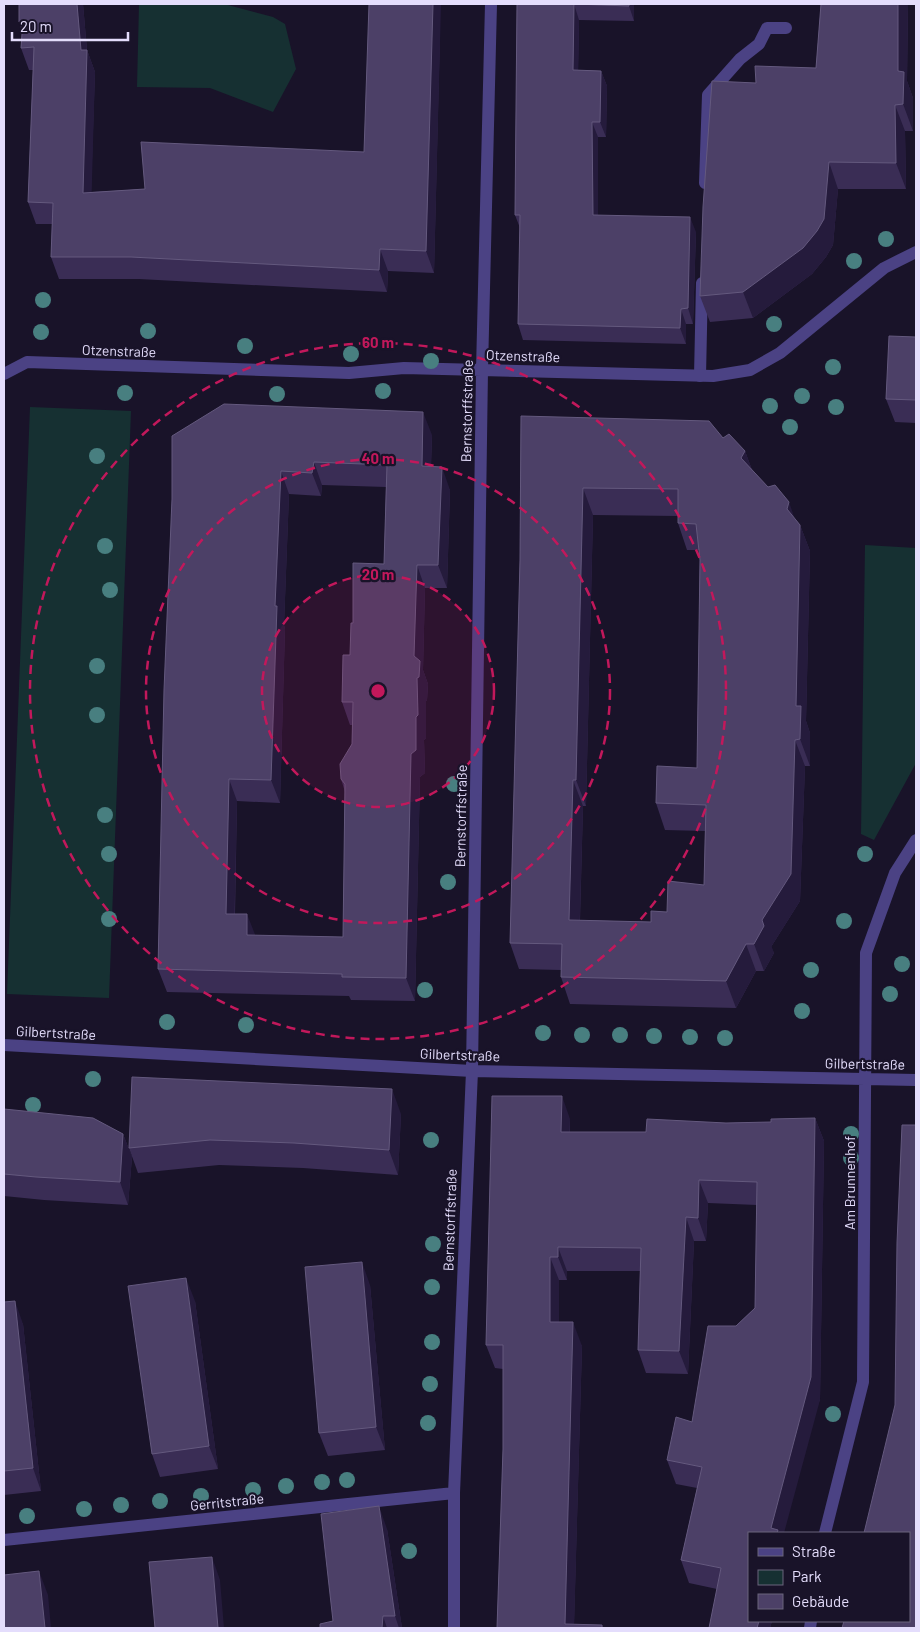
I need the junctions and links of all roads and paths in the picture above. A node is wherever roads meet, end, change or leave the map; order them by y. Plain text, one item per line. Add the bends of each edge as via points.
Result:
1 (491, 4) edge
2 (786, 28) dead end
3 (705, 192) edge
4 (916, 252) edge
5 (703, 269) edge
6 (482, 370) junction
7 (4, 374) edge
8 (700, 376) junction
9 (916, 840) edge
10 (4, 1045) edge
11 (472, 1071) junction
12 (866, 1079) junction
13 (916, 1080) edge
14 (454, 1493) junction
15 (826, 1532) edge
16 (4, 1540) edge
17 (454, 1628) edge

1 - 6 street, Bernstorffstraße
2 - 3 street via 767,28 759,44 740,58 708,95
4 - 8 street, Otzenstraße via 884,268 780,353 750,370
5 - 8 street
6 - 7 street, Otzenstraße via 404,368 349,373 27,362
6 - 8 street, Otzenstraße
6 - 11 street, Bernstorffstraße
9 - 12 street, Am Brunnenhof via 895,873 866,953
10 - 11 street, Gilbertstraße
11 - 12 street, Gilbertstraße
11 - 14 street, Bernstorffstraße
12 - 13 street, Gilbertstraße
12 - 15 street, Am Brunnenhof via 863,1382
14 - 16 street, Gerritstraße
14 - 17 street, Bernstorffstraße

